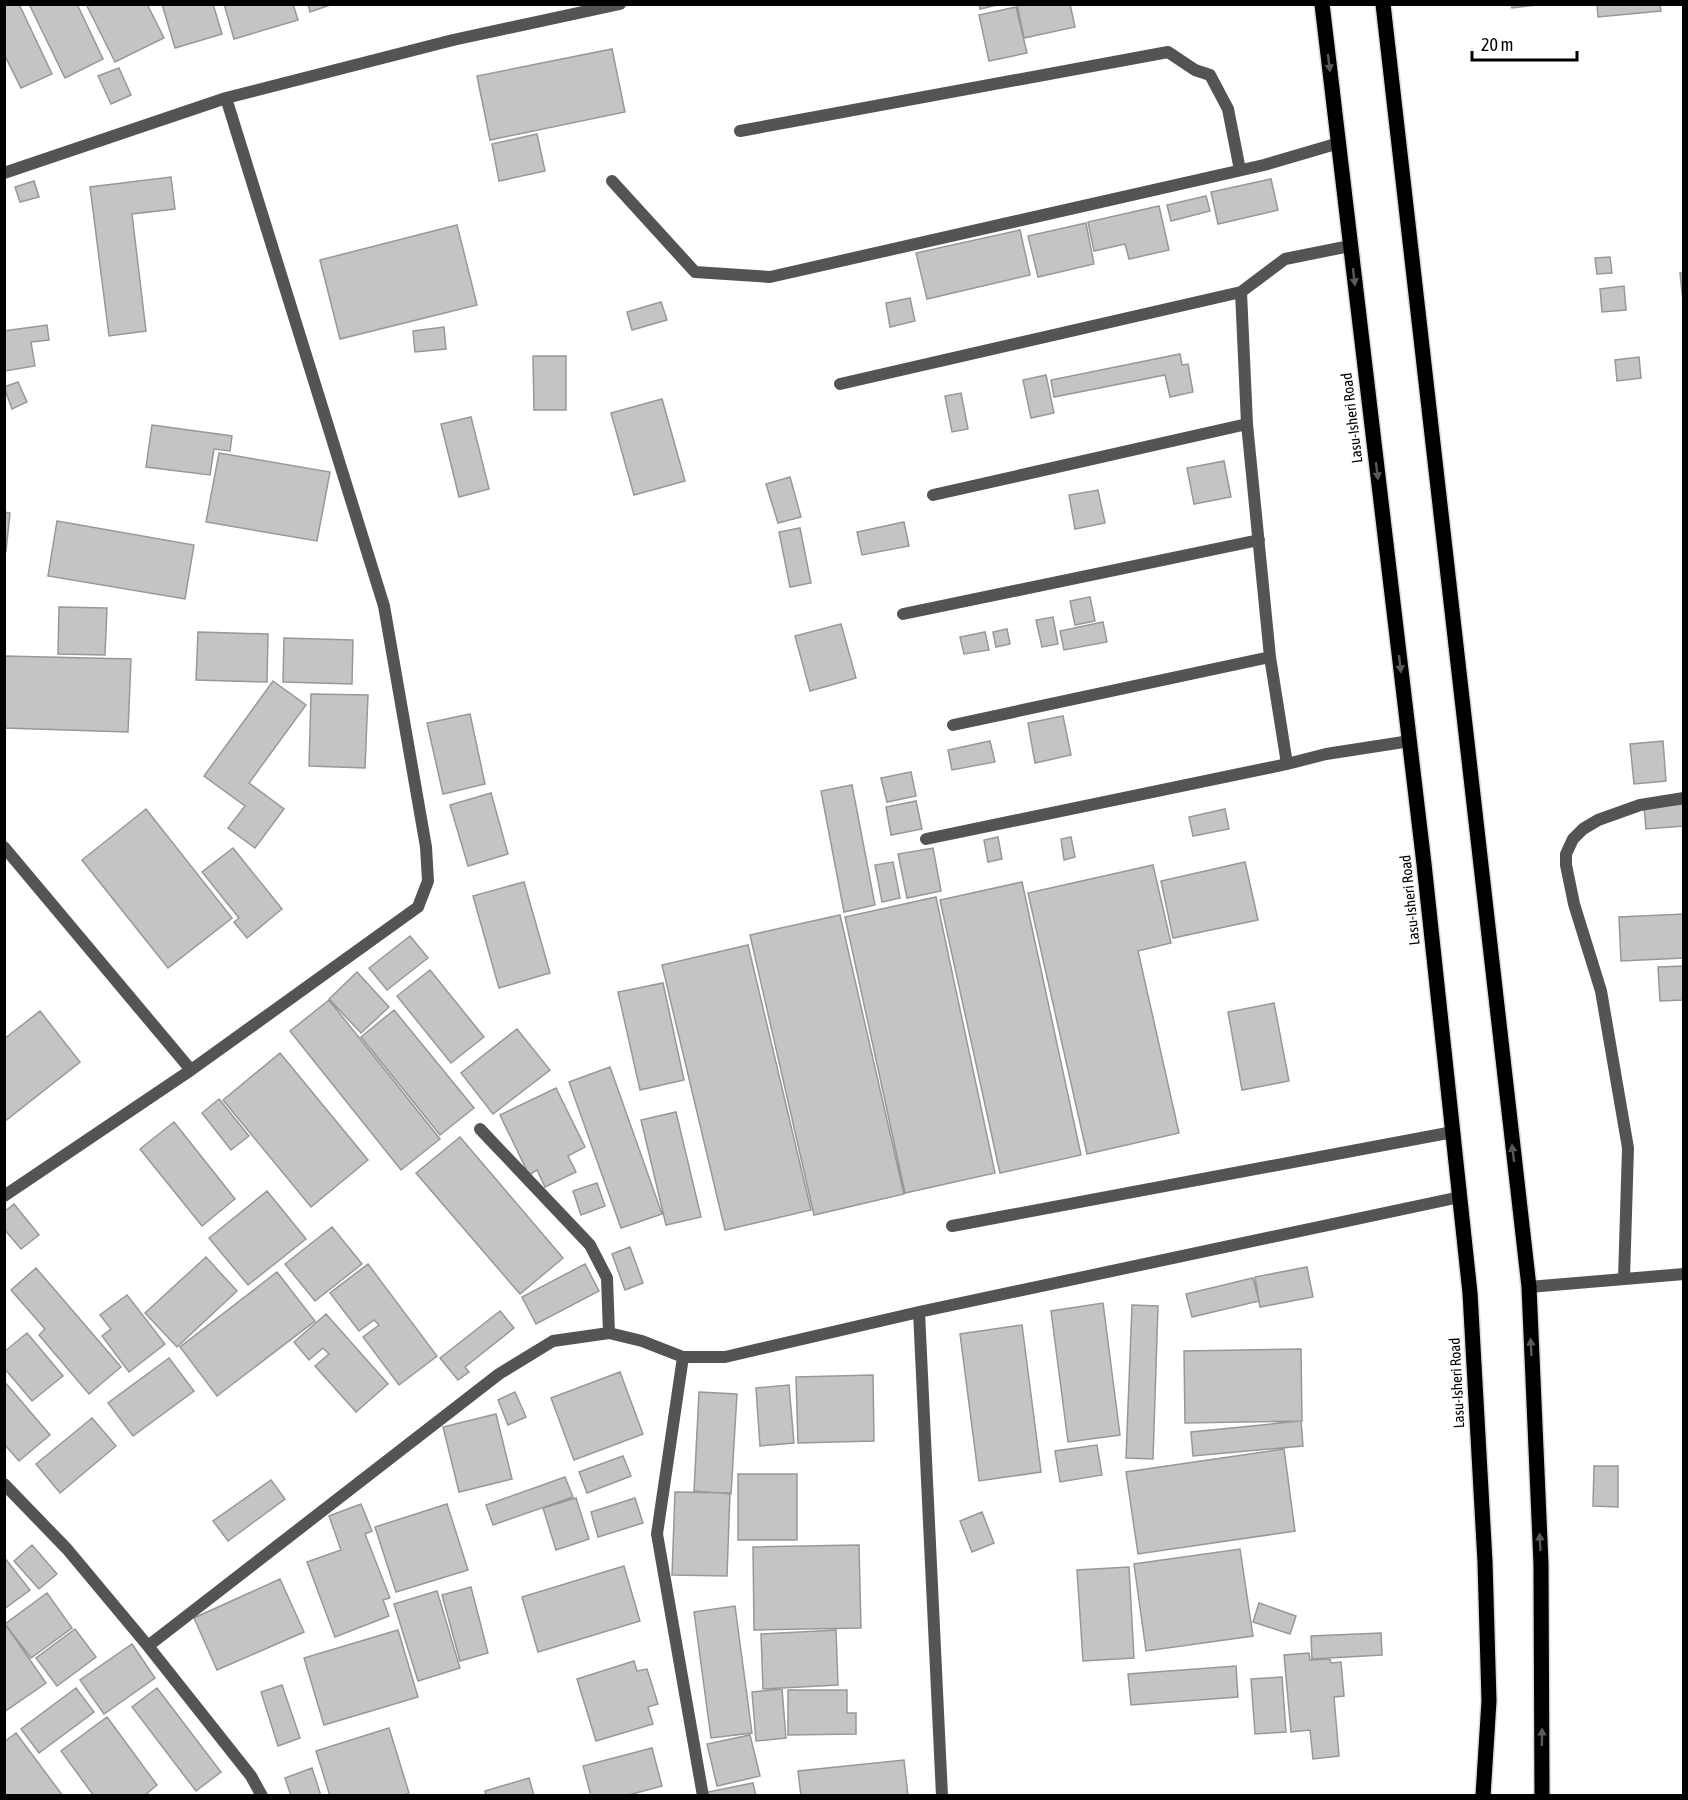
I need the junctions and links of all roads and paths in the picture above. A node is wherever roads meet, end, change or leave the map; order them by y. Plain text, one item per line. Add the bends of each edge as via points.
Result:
1 (620, 4) edge
2 (1322, 4) edge
3 (1383, 4) edge
4 (226, 99) junction
5 (740, 131) dead end
6 (1339, 143) junction
7 (1240, 170) junction
8 (4, 173) edge
9 (612, 181) dead end
10 (1350, 246) junction
11 (1241, 292) junction
12 (840, 384) dead end
13 (1247, 424) junction
14 (933, 495) dead end
15 (1259, 540) junction
16 (903, 614) dead end
17 (1270, 657) junction
18 (953, 725) dead end
19 (1410, 741) junction
20 (1287, 764) junction
21 (1683, 798) edge
22 (926, 839) dead end
23 (4, 847) edge
24 (191, 1070) junction
25 (480, 1129) dead end
26 (1453, 1132) junction
27 (4, 1196) edge
28 (1460, 1197) junction
29 (952, 1226) dead end
30 (1683, 1274) edge
31 (1624, 1279) junction
32 (1528, 1287) junction
33 (919, 1312) junction
34 (609, 1333) junction
35 (683, 1356) junction
36 (4, 1484) edge
37 (148, 1646) junction
38 (262, 1796) edge
39 (703, 1796) edge
40 (942, 1796) edge
41 (1483, 1796) edge
42 (1542, 1796) edge

1 - 4 street via 453,40
2 -> 6 main road, Lasu-Isheri Road
32 -> 3 main road
4 - 8 street
4 - 24 street via 384,606 426,847 428,881 418,907
5 - 7 street via 1168,52 1210,75 1228,109
6 - 7 street
6 - 10 main road, Lasu-Isheri Road
7 - 9 street via 770,277 695,272
10 - 11 street via 1285,259
10 -> 19 main road, Lasu-Isheri Road
11 - 12 street
11 - 13 street
13 - 14 street
13 - 15 street
15 - 16 street
15 - 17 street
17 - 18 street
17 - 20 street
19 - 20 street
19 - 26 main road, Lasu-Isheri Road
20 - 22 street
21 - 31 street via 1640,805 1598,820 1573,839 1566,854 1574,904 1600,991 1628,1148
23 - 24 street
24 - 27 street
25 - 34 street via 590,1245 607,1278
26 - 28 main road, Lasu-Isheri Road
26 - 29 street
28 - 33 street
28 - 41 main road, Lasu-Isheri Road via 1470,1293 1485,1562 1489,1701
30 - 31 street
31 - 32 street
42 -> 32 main road via 1541,1564
33 - 35 street via 725,1357
33 - 40 street
34 - 35 street
34 - 37 street via 553,1341 500,1374
35 - 39 street via 657,1534
36 - 37 street via 67,1549
37 - 38 street via 251,1776

